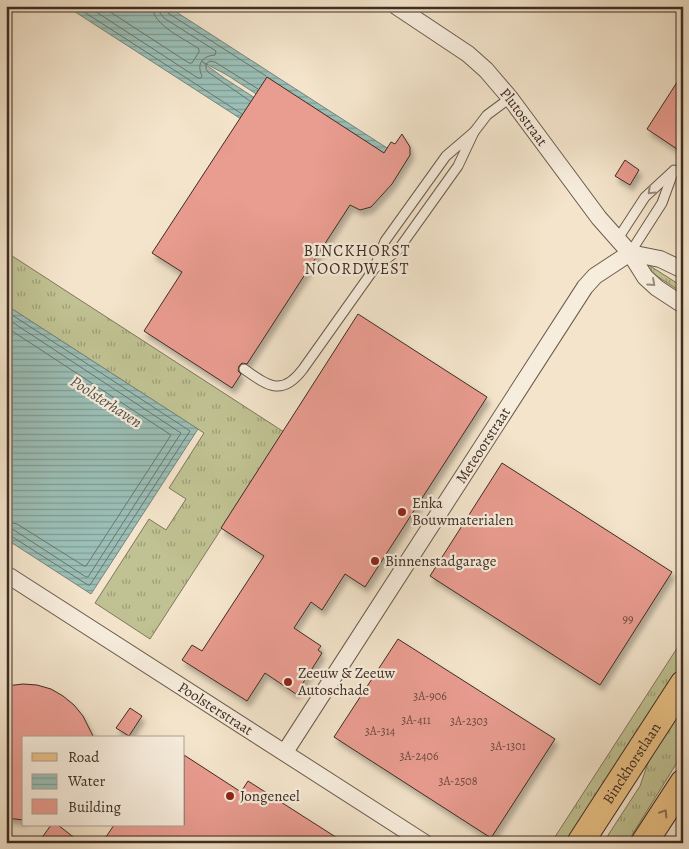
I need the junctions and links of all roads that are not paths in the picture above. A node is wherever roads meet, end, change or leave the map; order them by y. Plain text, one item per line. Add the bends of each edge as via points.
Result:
1 (396, 6) edge
2 (510, 98) junction
3 (474, 132) junction
4 (617, 240) junction
5 (630, 253) junction
6 (374, 269) junction
7 (683, 270) edge
8 (683, 305) edge
9 (244, 369) dead end
10 (6, 574) edge
11 (683, 684) edge
12 (285, 752) junction
13 (683, 783) edge
14 (425, 843) edge
15 (580, 843) edge
16 (644, 843) edge

1 - 2 street, Plutostraat via 473,58
2 - 3 lane via 487,115
2 - 4 street, Plutostraat
3 - 6 lane via 458,166 398,250
3 - 6 lane via 446,156 385,241
4 - 5 street, Plutostraat
5 -> 4 lane via 662,203 674,170 645,196
5 - 7 street via 660,259
5 -> 8 street, Plutostraat via 650,282
5 - 12 street, Meteoorstraat via 598,274 585,287
6 - 9 lane via 290,383 273,386
10 - 12 street, Poolsterstraat
11 - 15 main road, Binckhorstlaan
12 - 14 street, Poolsterstraat
16 -> 13 main road

